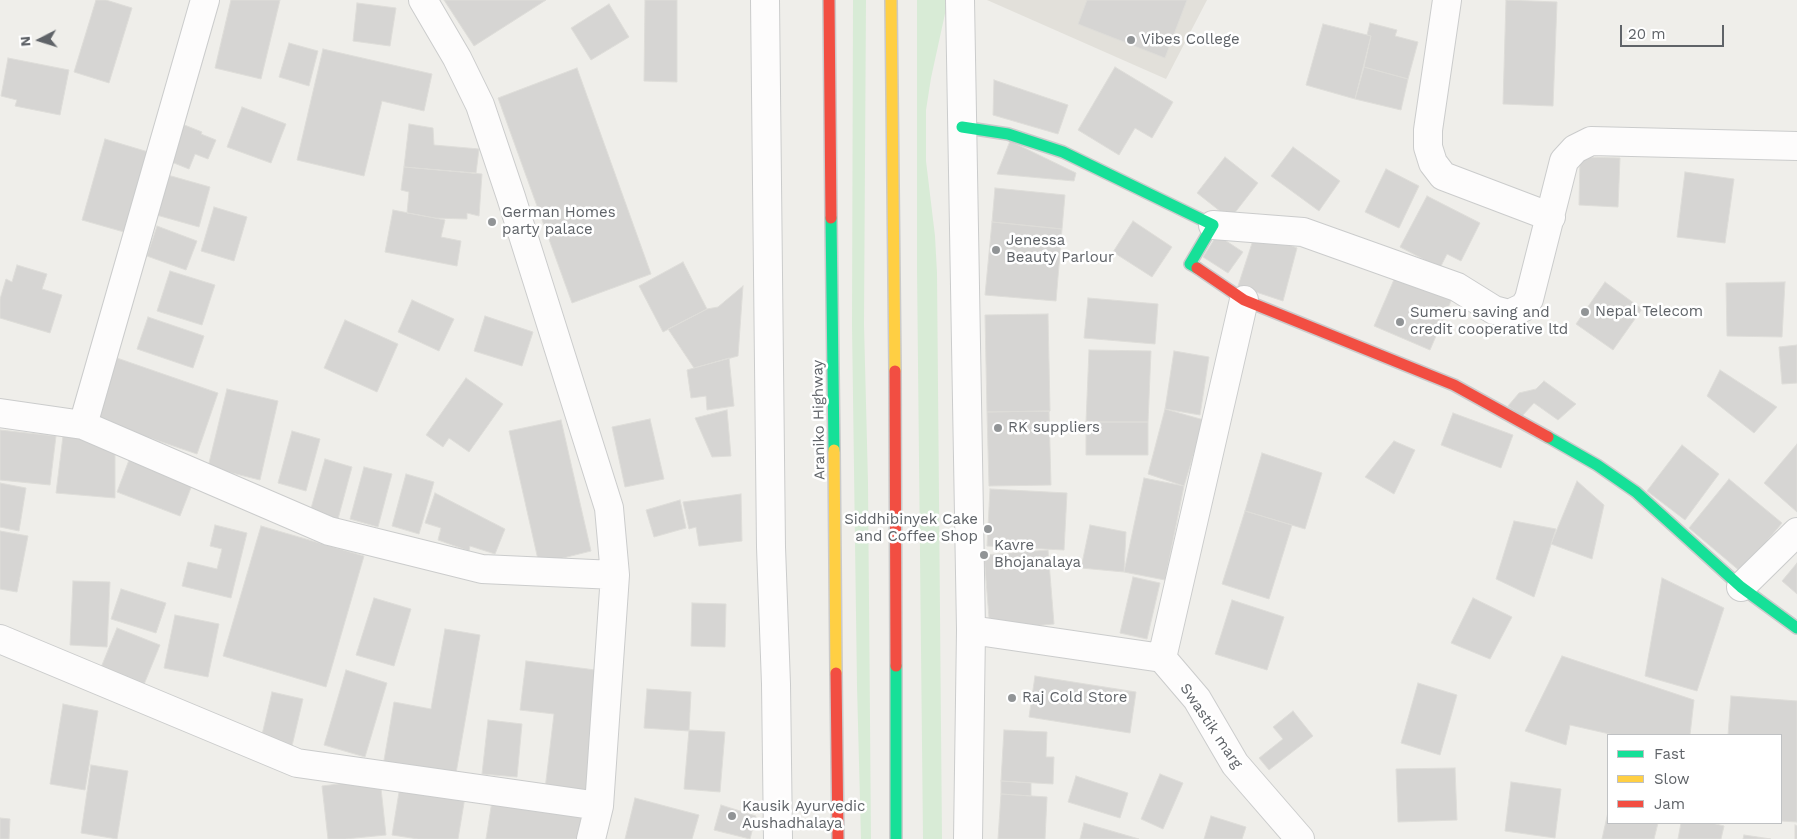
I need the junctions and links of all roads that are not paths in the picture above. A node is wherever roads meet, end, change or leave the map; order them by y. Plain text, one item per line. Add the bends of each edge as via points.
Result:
1 (205, 0) edge
2 (422, 0) edge
3 (766, 0) edge
4 (829, 0) edge
5 (891, 0) edge
6 (960, 0) edge
7 (1447, 0) edge
8 (962, 127) junction
9 (1797, 146) edge
10 (1551, 217) junction
11 (1213, 225) junction
12 (1244, 300) junction
13 (0, 413) edge
14 (83, 424) junction
15 (1797, 532) edge
16 (615, 575) junction
17 (1741, 587) junction
18 (1797, 628) edge
19 (971, 630) junction
20 (0, 639) edge
21 (1162, 658) junction
22 (599, 806) junction
23 (591, 839) edge
24 (778, 839) edge
25 (838, 839) edge
26 (896, 839) edge
27 (968, 839) edge
28 (1300, 839) edge

1 - 14 street
2 - 16 street via 457,58 480,105 511,197 609,508
3 - 24 street via 771,548
4 - 25 main road, Araniko Highway
5 - 26 main road
6 - 8 street
7 - 10 street via 1428,130 1428,147 1433,163 1443,176
8 - 11 main road via 1008,134 1063,152
8 - 19 street
9 - 10 street via 1591,141 1575,149 1564,161
10 - 11 street via 1529,299 1524,307 1509,314 1494,310 1456,287 1303,232
11 - 12 main road via 1190,264
12 - 17 main road via 1454,386 1597,465 1636,492
12 - 21 street
13 - 14 street
14 - 16 street via 329,531 482,569
15 - 17 street
16 - 22 street
17 - 18 main road
19 - 21 street
19 - 27 street
20 - 22 street via 297,763
21 - 28 street, Swastik marg via 1197,699 1235,764
22 - 23 street

